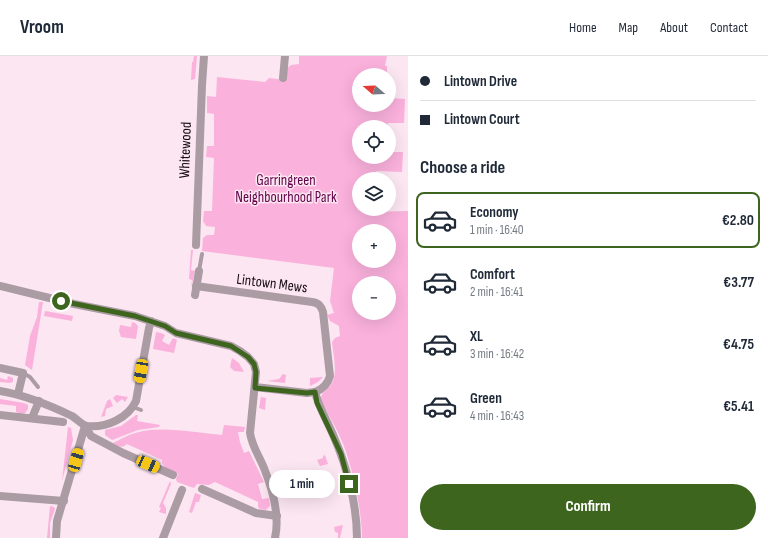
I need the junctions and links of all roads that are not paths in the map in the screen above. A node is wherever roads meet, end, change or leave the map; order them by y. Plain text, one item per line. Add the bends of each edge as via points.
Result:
1 (204, 56) edge
2 (285, 56) edge
3 (283, 78) dead end
4 (196, 245) dead end
5 (202, 254) dead end
6 (199, 271) joint
7 (0, 286) edge
8 (196, 286) junction
9 (195, 295) dead end
10 (151, 322) junction
11 (0, 368) edge
12 (23, 373) junction
13 (38, 387) dead end
14 (255, 388) junction
15 (0, 391) edge
16 (315, 392) junction
17 (18, 394) junction
18 (39, 401) junction
19 (0, 415) edge
20 (32, 418) junction
21 (63, 422) dead end
22 (86, 426) junction
23 (173, 475) dead end
24 (202, 489) dead end
25 (182, 490) dead end
26 (0, 496) edge
27 (64, 501) junction
28 (277, 516) junction
29 (56, 538) edge
30 (163, 538) edge
31 (275, 538) edge
32 (357, 538) edge

1 - 4 street, Whitewood
2 - 3 street
5 - 6 lane
6 - 8 street
7 - 10 street via 135,316
8 - 9 street
8 - 16 street, Lintown Mews via 312,302 321,306 330,376 324,386
10 - 14 street via 188,337 219,342 240,351 254,364
10 - 22 street via 136,401 137,408 118,420
11 - 12 street
12 - 13 lane
12 - 17 street
14 - 16 street
14 - 28 street via 251,441 268,478
15 - 17 street
16 - 32 street via 317,403 341,454 356,514
17 - 18 street
18 - 20 street
18 - 22 street via 72,416
19 - 20 street
20 - 21 street
22 - 23 street via 91,436
22 - 27 street
24 - 28 street via 256,513
25 - 30 street
26 - 27 street
27 - 29 street via 57,521
28 - 31 street

